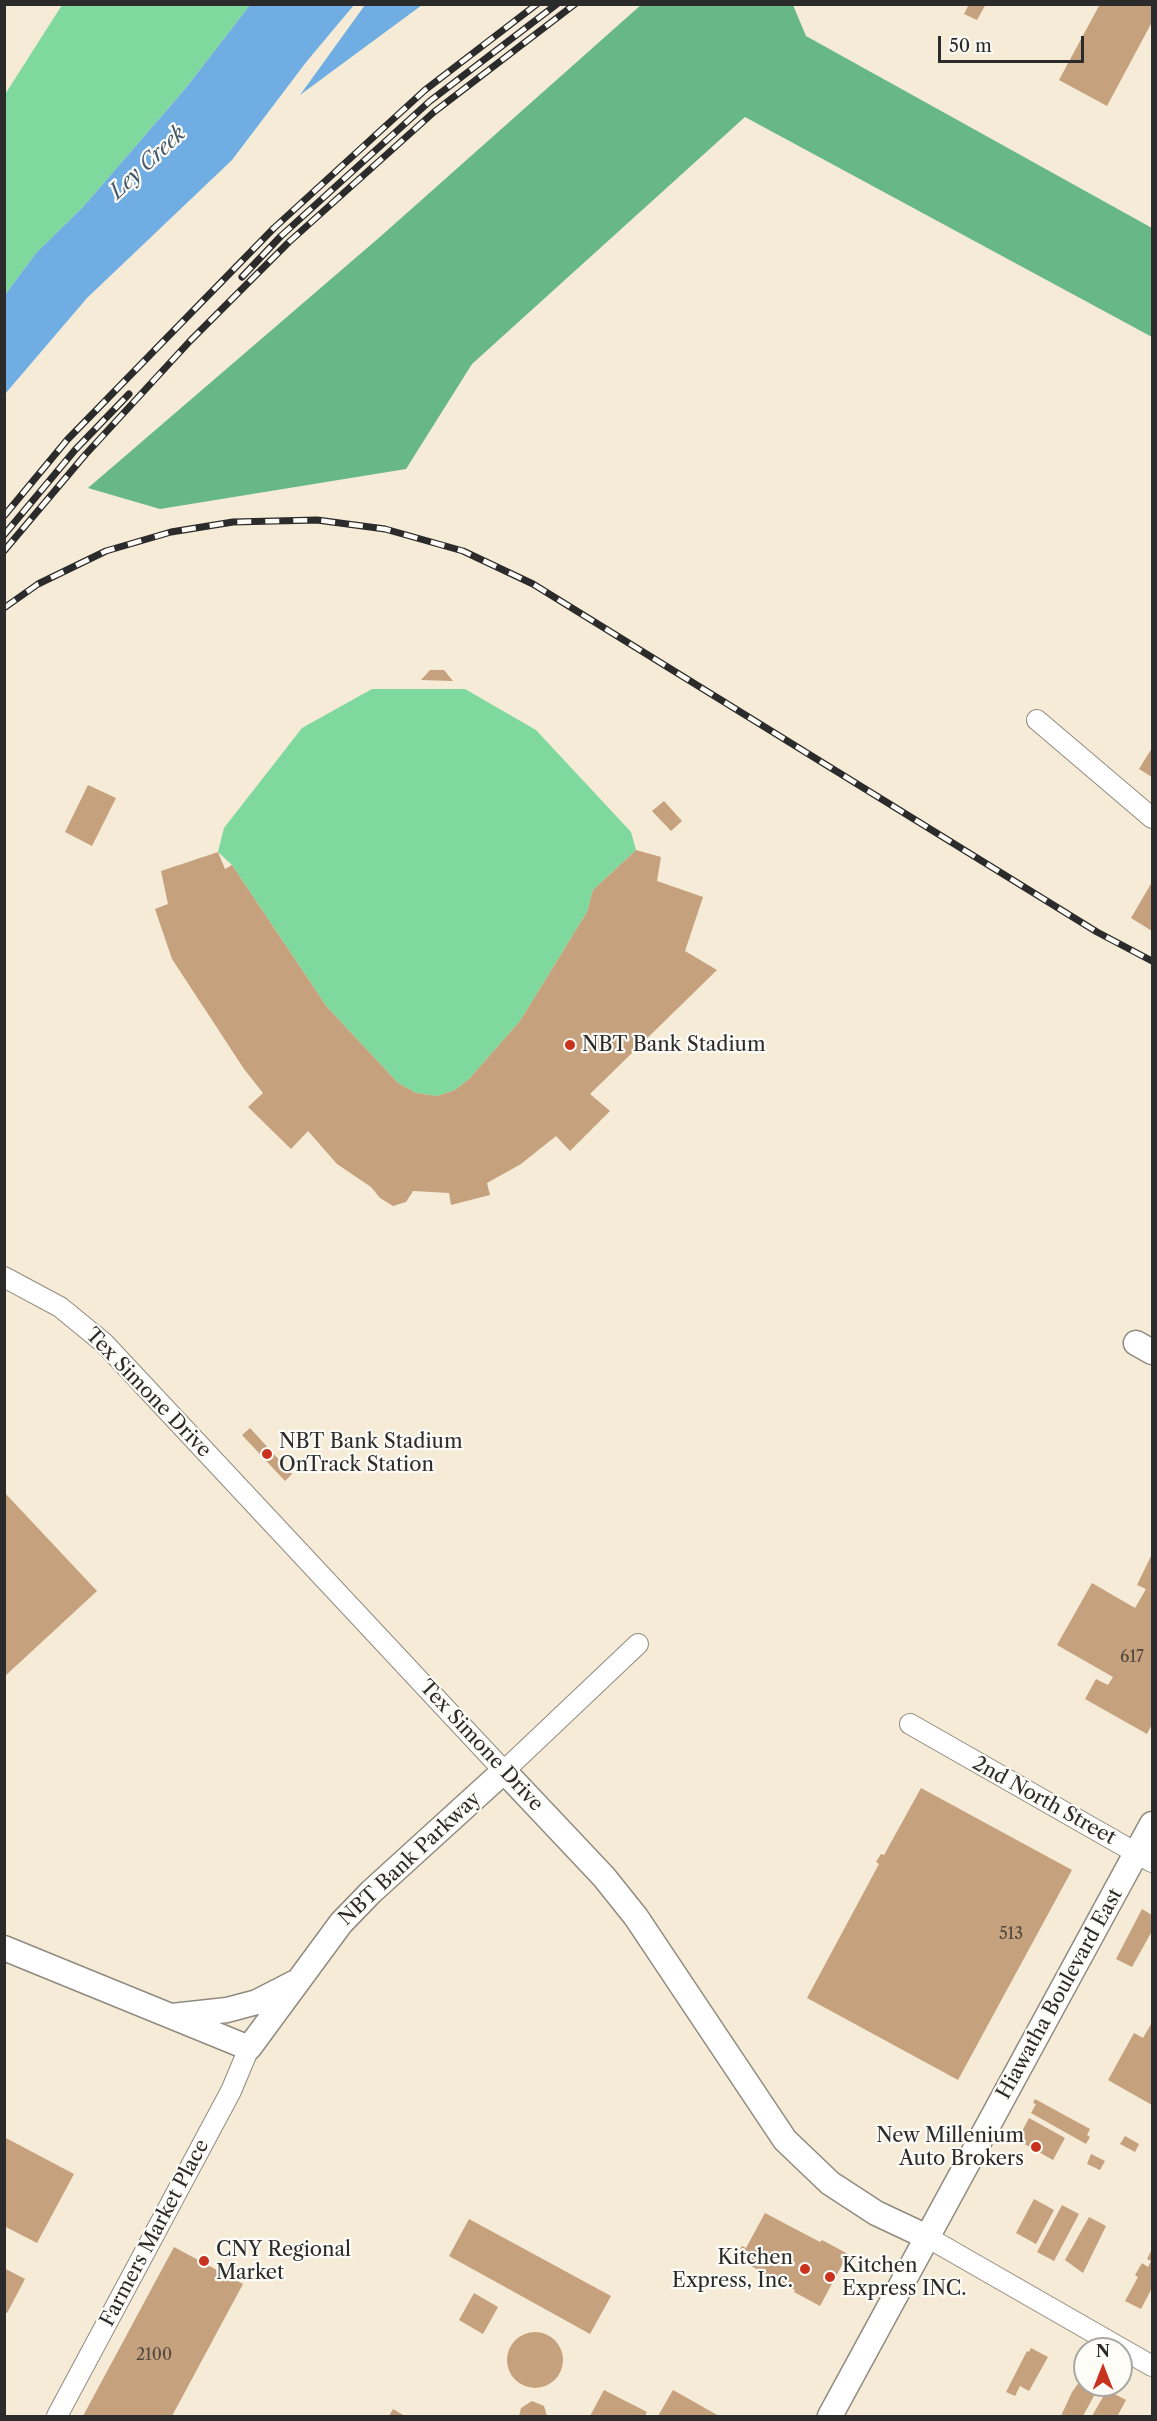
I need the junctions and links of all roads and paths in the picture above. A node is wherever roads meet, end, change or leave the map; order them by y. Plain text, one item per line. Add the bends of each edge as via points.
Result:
1 (1037, 720) dead end
2 (1152, 818) edge
3 (4, 1277) edge
4 (638, 1644) dead end
5 (910, 1724) dead end
6 (504, 1771) junction
7 (1152, 1824) edge
8 (1144, 1857) edge
9 (4, 1948) edge
10 (296, 1982) junction
11 (169, 2016) junction
12 (249, 2048) junction
13 (927, 2237) junction
14 (1152, 2366) edge
15 (57, 2416) edge
16 (830, 2416) edge

1 - 2 street
3 - 6 street, Tex Simone Drive via 60,1307 104,1343
4 - 6 street, NBT Bank Parkway
5 - 8 street, 2nd North Street
6 - 10 street, NBT Bank Parkway via 371,1892 341,1923
6 - 13 street, Tex Simone Drive via 636,1917 785,2140 830,2183 876,2213
7 - 8 street, Hiawatha Boulevard East
8 - 13 street, Hiawatha Boulevard East
9 - 11 street, NBT Bank Parkway
10 - 11 street, NBT Bank Parkway via 257,2002 227,2010
10 - 12 street, NBT Bank Parkway
11 - 12 street, NBT Bank Parkway
12 - 15 street, Farmers Market Place via 231,2091
13 - 14 street
13 - 16 street, Hiawatha Boulevard East

